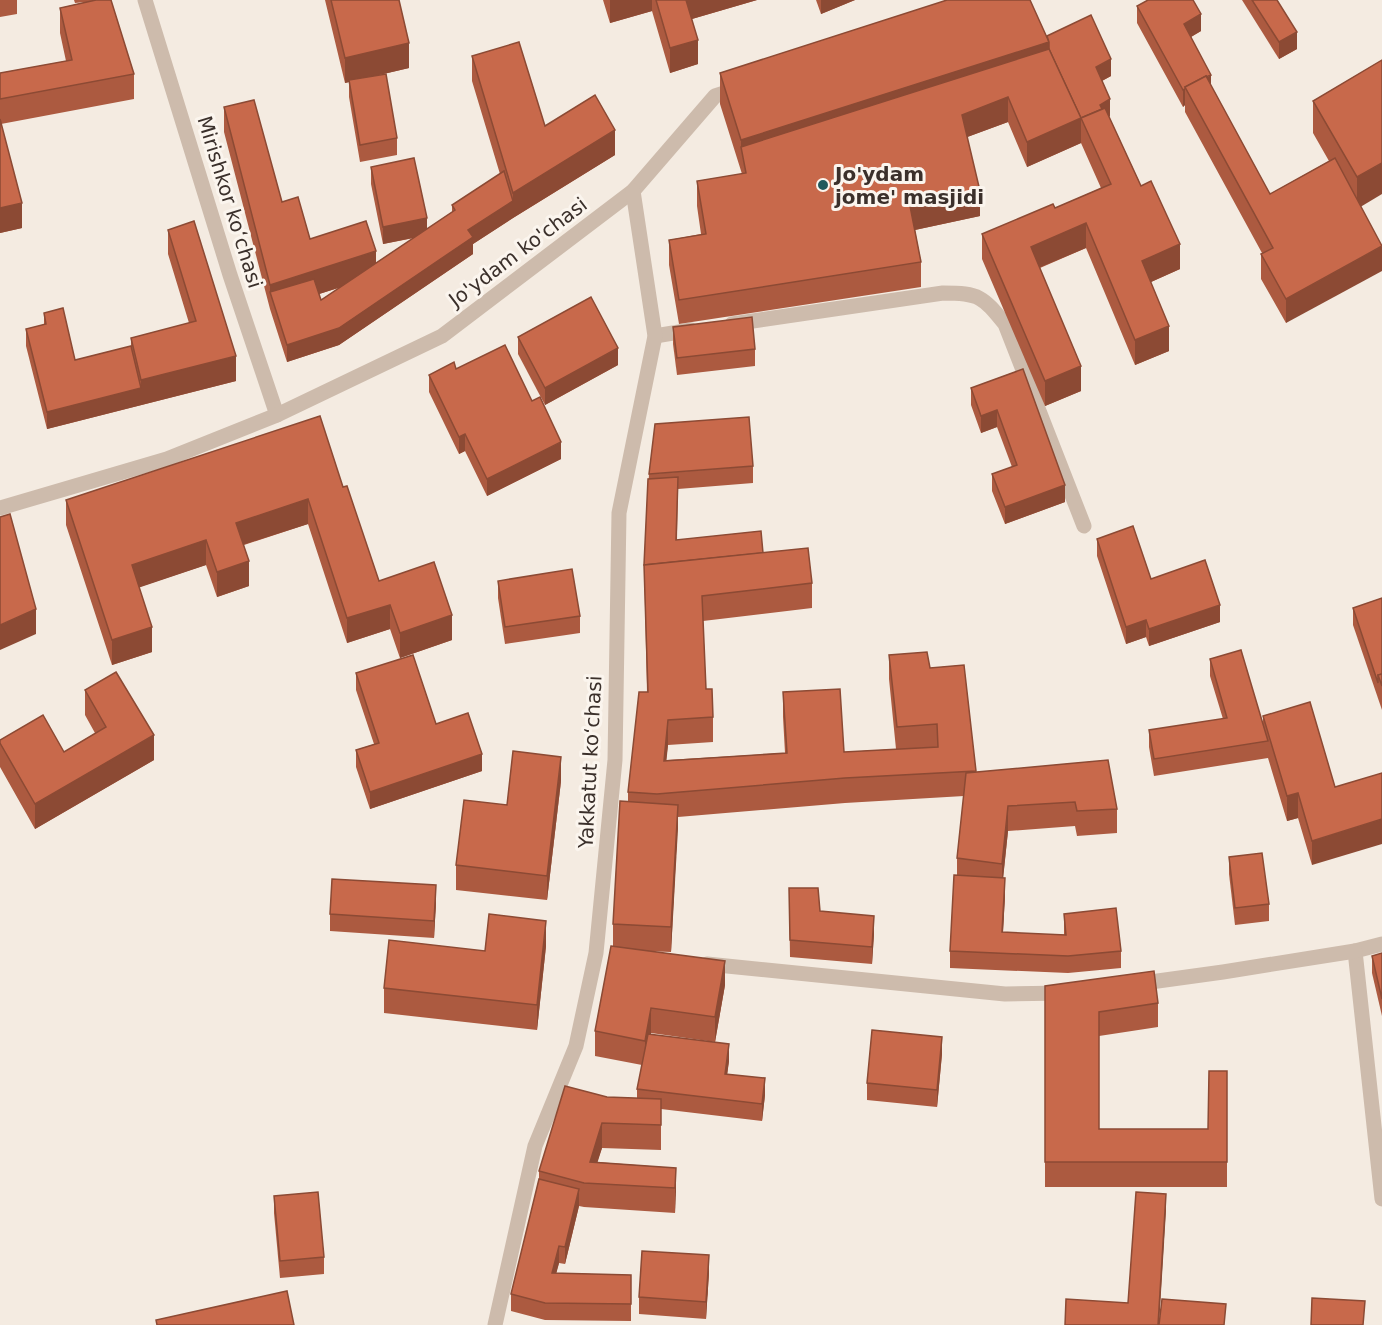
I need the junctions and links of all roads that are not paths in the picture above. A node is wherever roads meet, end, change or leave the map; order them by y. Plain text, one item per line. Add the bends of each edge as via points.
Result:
1 (145, 0) edge
2 (749, 85) edge
3 (633, 191) junction
4 (655, 336) junction
5 (276, 415) junction
6 (0, 508) edge
7 (1084, 526) dead end
8 (1382, 944) edge
9 (1355, 951) junction
10 (690, 962) edge
11 (1120, 986) edge
12 (1075, 992) edge
13 (1382, 1199) edge
14 (495, 1325) edge

1 - 5 street, Mirishkor koʻchasi
2 - 3 street, Jo'ydam ko'chasi via 715,96
3 - 4 street, Yakkatut koʻchasi
3 - 5 street, Jo'ydam ko'chasi via 442,336
4 - 7 street via 944,293 966,293 986,301 1005,324
4 - 14 street, Yakkatut koʻchasi via 619,513 615,760 602,953 576,1046 535,1146
5 - 6 street, Jo'ydam ko'chasi via 166,459
8 - 9 street
9 - 11 street
9 - 13 street
10 - 12 street via 1005,994

